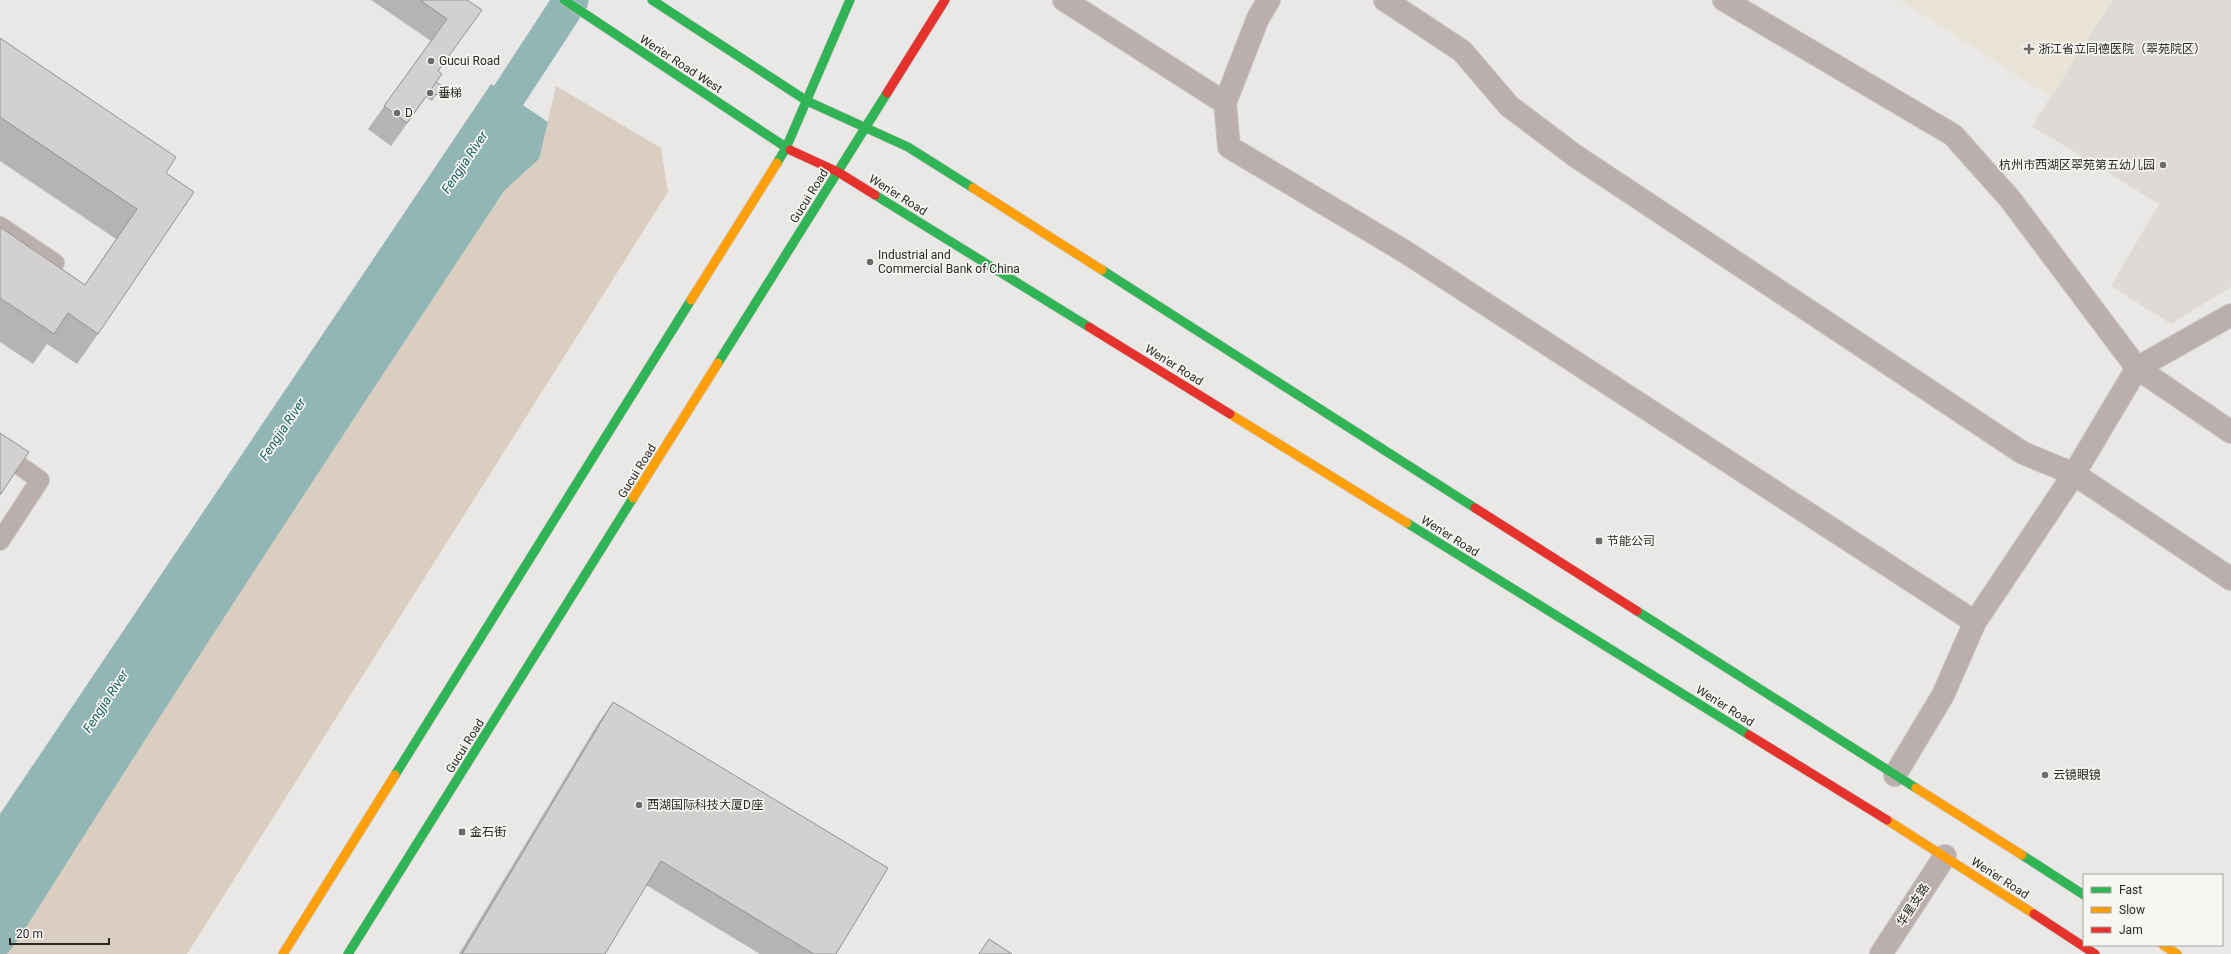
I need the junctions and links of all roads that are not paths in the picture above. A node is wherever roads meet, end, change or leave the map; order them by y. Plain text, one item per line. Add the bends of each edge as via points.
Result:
1 (564, 0) edge
2 (652, 0) edge
3 (850, 0) edge
4 (945, 0) edge
5 (1064, 0) edge
6 (1269, 0) edge
7 (1385, 0) edge
8 (1724, 0) edge
9 (807, 101) junction
10 (1225, 103) junction
11 (865, 129) junction
12 (786, 148) junction
13 (838, 172) junction
14 (0, 226) edge
15 (55, 263) edge
16 (2231, 315) edge
17 (2137, 368) junction
18 (2231, 432) edge
19 (0, 452) edge
20 (2074, 474) junction
21 (0, 542) edge
22 (2231, 578) edge
23 (1975, 622) junction
24 (1895, 775) junction
25 (1945, 856) junction
26 (2083, 894) edge
27 (2164, 946) edge
28 (283, 954) edge
29 (348, 954) edge
30 (1881, 954) edge
31 (2095, 954) edge
32 (2177, 954) edge

1 - 12 main road, Wen'er Road West
2 - 9 main road
3 - 9 main road
4 - 11 main road, Gucui Road
5 - 10 street
6 - 10 street via 1258,18
7 - 20 street via 1462,51 1509,106 1574,154 2023,454
8 - 17 street via 1953,135 2010,199
9 - 11 main road
9 - 12 main road
10 - 23 street via 1229,147 1404,250
11 - 13 main road, Gucui Road
11 - 24 main road via 908,148
12 - 13 main road, Wen'er Road
12 - 28 main road
13 - 25 main road, Wen'er Road
13 - 29 main road, Gucui Road
14 - 15 lane
16 - 17 street
17 - 18 street
17 - 20 street
19 - 21 lane via 40,480
20 - 22 street
20 - 23 street
23 - 24 street via 1942,695
24 - 26 main road
25 - 30 street, 华星支路
25 - 31 main road, Wen'er Road
27 - 32 main road

